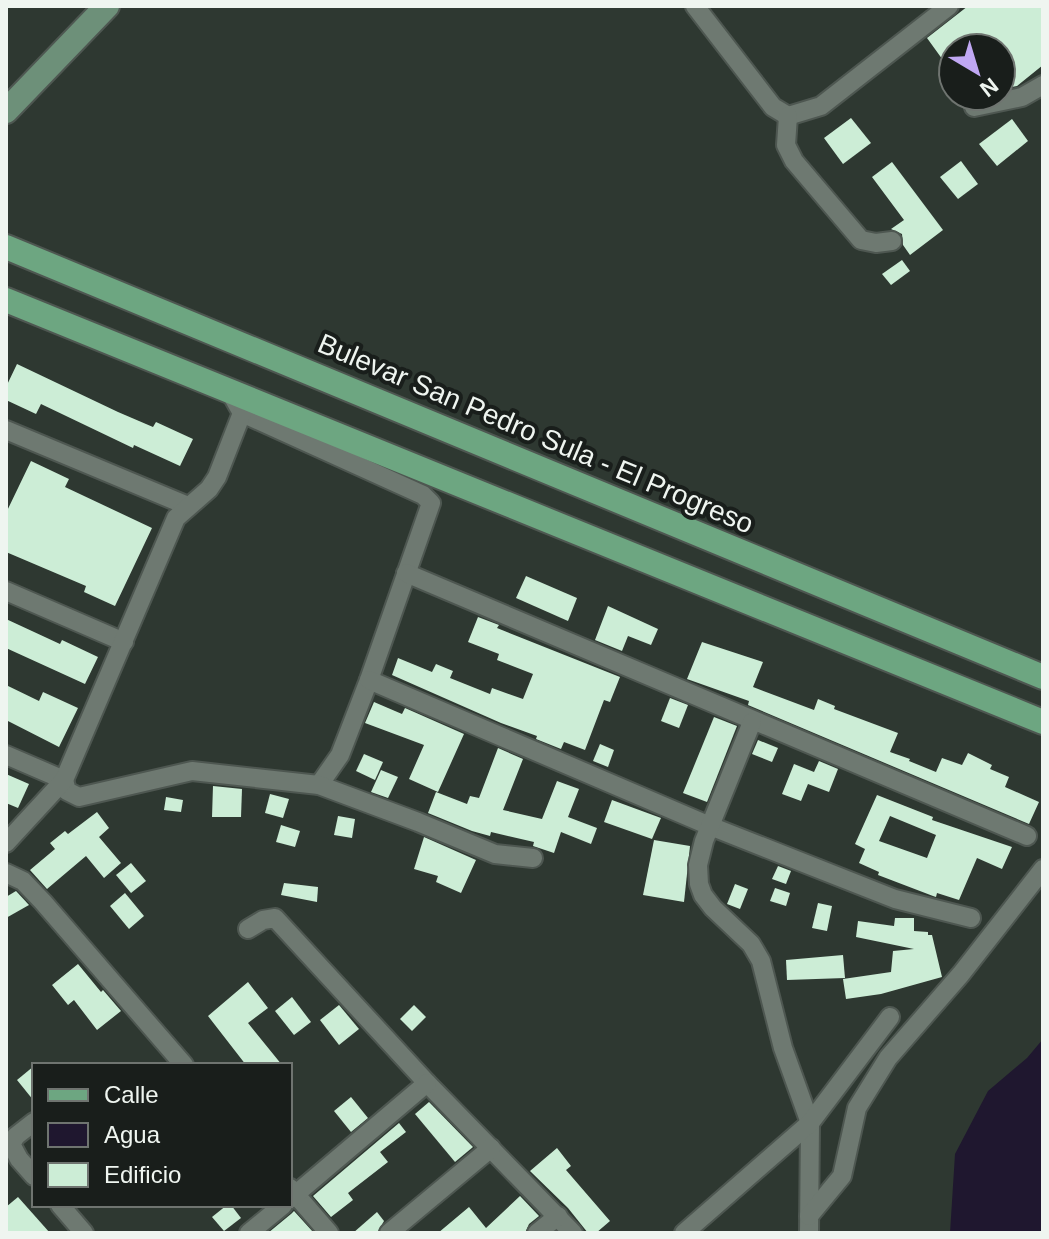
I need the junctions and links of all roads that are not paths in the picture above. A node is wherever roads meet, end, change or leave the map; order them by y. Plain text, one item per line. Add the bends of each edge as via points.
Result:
1 (107, 6) edge
2 (695, 6) edge
3 (949, 6) edge
4 (1043, 85) edge
5 (1017, 98) edge
6 (6, 111) edge
7 (788, 116) junction
8 (892, 241) dead end
9 (6, 247) edge
10 (6, 300) edge
11 (229, 390) junction
12 (242, 413) junction
13 (6, 430) edge
14 (188, 506) junction
15 (406, 573) junction
16 (6, 591) edge
17 (124, 642) junction
18 (1043, 677) edge
19 (369, 680) junction
20 (752, 722) junction
21 (1043, 722) edge
22 (6, 755) edge
23 (64, 780) junction
24 (319, 785) junction
25 (710, 826) junction
26 (1027, 836) dead end
27 (6, 843) edge
28 (533, 858) dead end
29 (1043, 869) edge
30 (6, 873) edge
31 (971, 918) dead end
32 (248, 929) dead end
33 (890, 1017) dead end
34 (182, 1063) edge
35 (427, 1083) junction
36 (810, 1123) junction
37 (32, 1124) edge
38 (491, 1148) junction
39 (32, 1173) edge
40 (292, 1195) edge
41 (292, 1199) edge
42 (62, 1207) edge
43 (279, 1207) edge
44 (558, 1216) junction
45 (809, 1224) edge
46 (84, 1233) edge
47 (249, 1233) edge
48 (329, 1233) edge
49 (389, 1233) edge
50 (537, 1233) edge
51 (573, 1233) edge
52 (684, 1233) edge

1 - 6 street
2 - 7 street via 773,107
3 - 7 street via 821,106
4 - 5 street
7 - 8 street via 786,145 804,172 861,240
9 - 18 main road, Bulevar San Pedro Sula - El Progreso
10 - 11 main road
11 - 12 street
11 - 21 main road
12 - 14 street via 217,477
12 - 15 street via 423,495 431,503
13 - 14 street
14 - 17 street via 176,518
15 - 19 street
15 - 20 street
16 - 17 street
17 - 23 street
19 - 24 street via 340,755
19 - 25 street
20 - 25 street
20 - 26 street
22 - 23 street
23 - 24 street via 67,791 79,797 192,771
23 - 27 street
24 - 28 street via 495,854
25 - 31 street via 895,899
25 - 36 street via 698,865 703,895 761,961 783,1048
29 - 45 street via 888,1058 857,1108 842,1176
30 - 34 street via 23,881 43,902
32 - 35 street via 275,918
33 - 36 street
35 - 38 street
35 - 40 street
36 - 45 street
36 - 52 street
37 - 39 street via 11,1144
38 - 44 street
38 - 49 street
41 - 48 street
42 - 46 street
43 - 47 street
44 - 50 street
44 - 51 street

